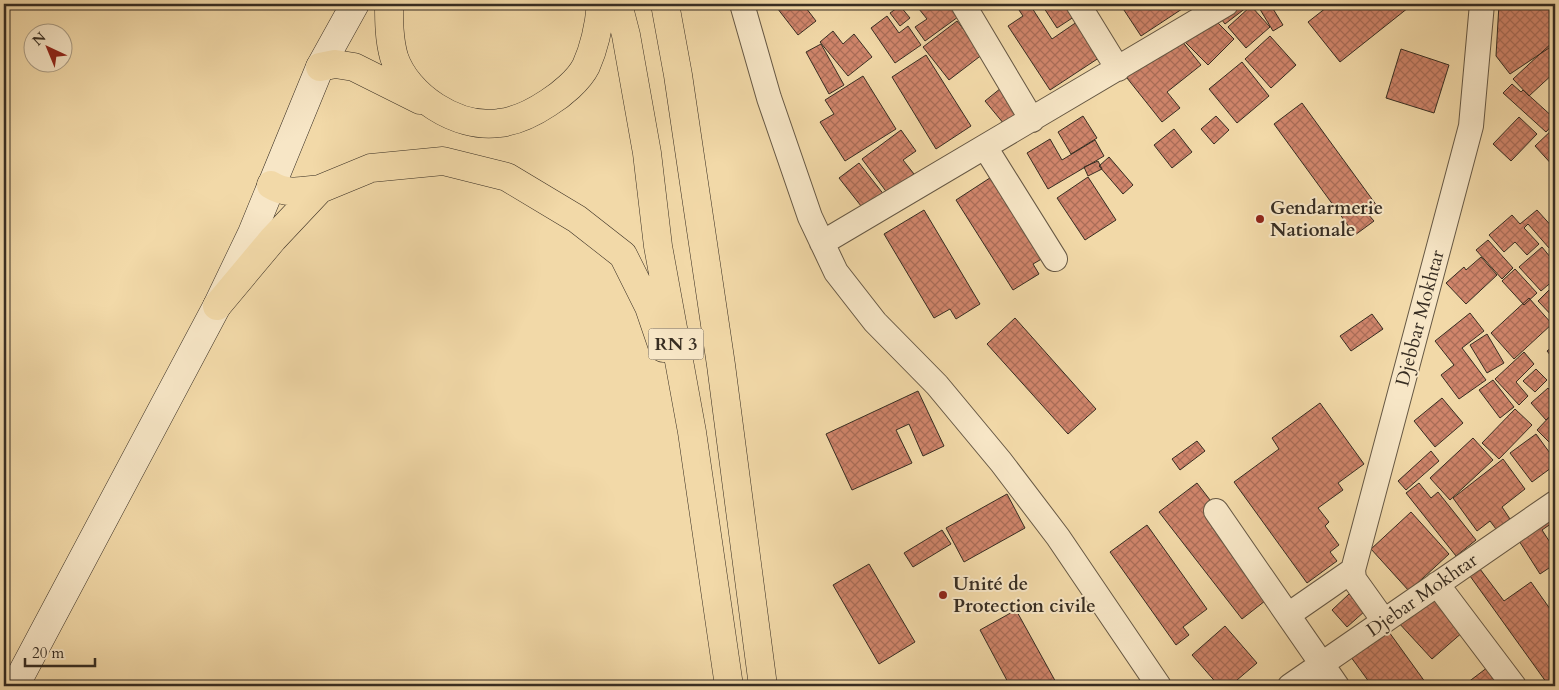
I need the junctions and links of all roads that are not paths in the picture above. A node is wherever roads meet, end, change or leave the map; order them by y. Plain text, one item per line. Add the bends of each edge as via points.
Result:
1 (355, 4) edge
2 (389, 4) edge
3 (601, 4) edge
4 (618, 4) edge
5 (665, 4) edge
6 (742, 4) edge
7 (963, 4) edge
8 (1078, 4) edge
9 (1226, 4) edge
10 (1482, 4) edge
11 (320, 67) junction
12 (1118, 69) junction
13 (437, 108) junction
14 (1032, 120) junction
15 (985, 147) junction
16 (271, 185) junction
17 (320, 189) junction
18 (822, 243) junction
19 (1055, 259) dead end
20 (217, 306) junction
21 (692, 432) junction
22 (1555, 503) edge
23 (1216, 511) dead end
24 (1353, 570) junction
25 (1437, 584) junction
26 (1288, 615) junction
27 (1384, 621) junction
28 (1322, 665) junction
29 (15, 686) edge
30 (729, 686) edge
31 (763, 686) edge
32 (1159, 686) edge
33 (1290, 686) edge
34 (1337, 686) edge
35 (1514, 686) edge

1 - 11 main road
2 - 13 main road via 394,58 411,87
3 - 13 main road via 597,38 585,68 559,96 530,115 498,123 472,122
4 - 21 main road, RN 3 via 647,153 658,246
5 - 31 main road, RN 3 via 720,355
6 - 18 street via 769,98
7 - 14 street
8 - 12 street
9 - 12 street
10 - 24 street, Djebbar Mokhtar via 1471,126
11 - 13 main road via 335,64 354,67
11 - 16 main road
12 - 14 street
14 - 15 street
15 - 18 street
15 - 19 street
16 - 17 main road via 281,191 293,192
16 - 20 main road via 252,234
17 - 20 main road via 272,239
17 - 21 main road via 371,168 443,161 507,177 577,218 624,255 648,306
18 - 32 street via 836,272 875,322 937,385 1052,529
20 - 29 main road
21 - 30 main road, RN 3
22 - 25 street, Djebar Mokhtar
23 - 26 street
24 - 26 street
24 - 27 street via 1354,579
25 - 27 street, Djebar Mokhtar
25 - 35 street
26 - 28 street
27 - 28 street, Djebar Mokhtar
28 - 33 street, Djebar Mokhtar
28 - 34 street

